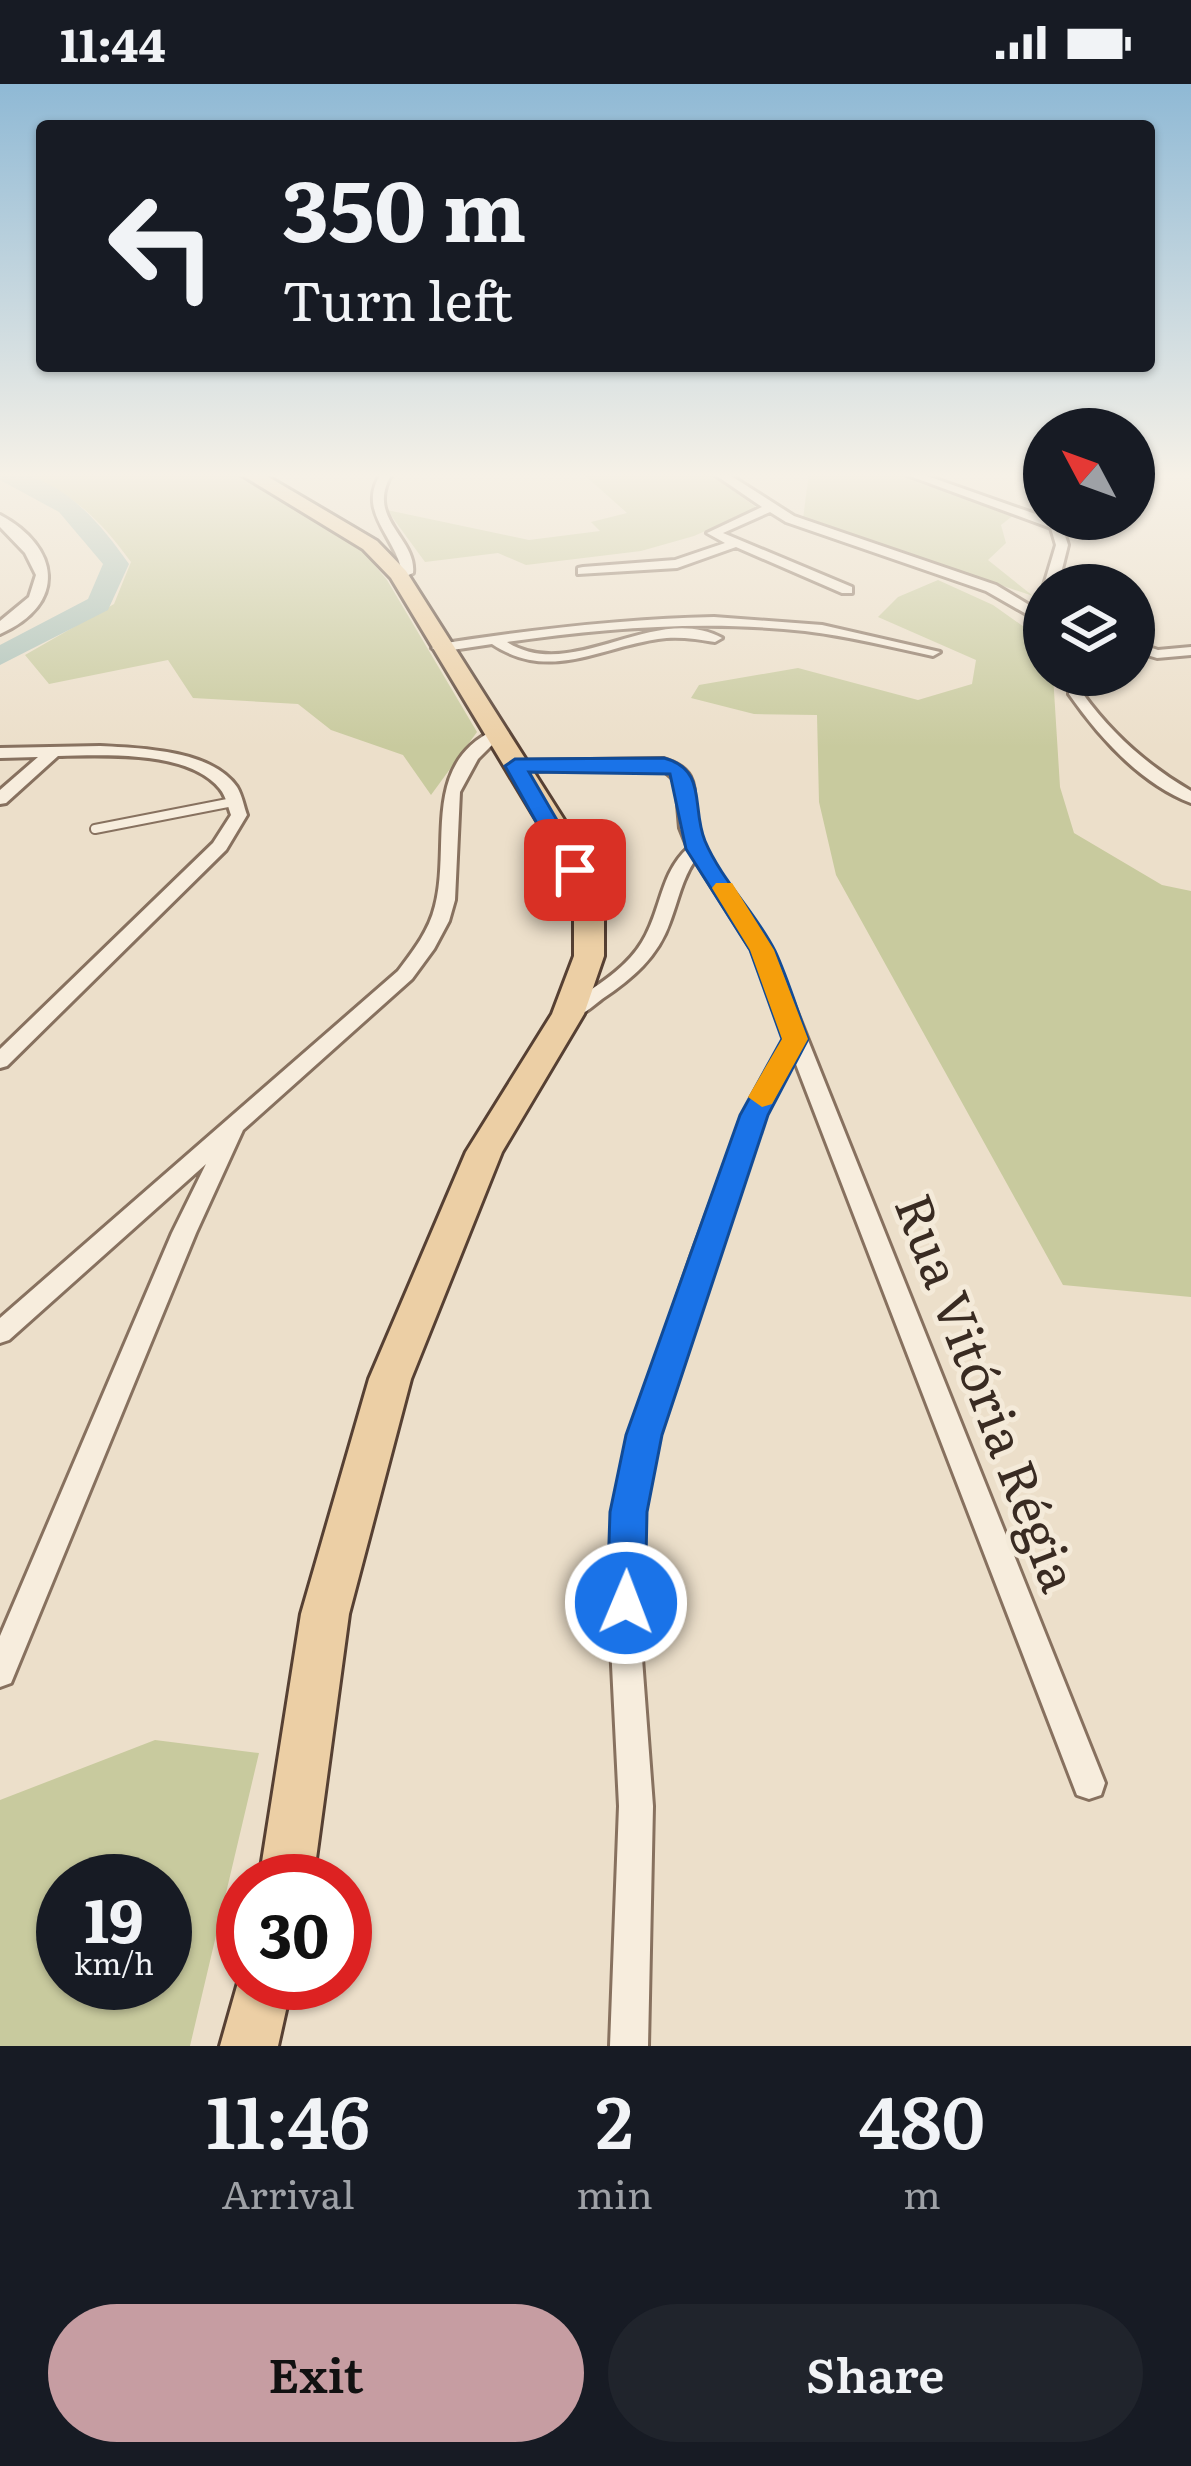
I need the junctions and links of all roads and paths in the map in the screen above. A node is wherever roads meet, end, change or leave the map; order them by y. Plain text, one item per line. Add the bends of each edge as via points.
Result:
1 (42, 564) edge
2 (388, 564) edge
3 (407, 564) edge
4 (669, 564) edge
5 (782, 564) edge
6 (923, 564) edge
7 (583, 571) dead end
8 (399, 575) junction
9 (847, 590) dead end
10 (1023, 606) edge
11 (0, 629) edge
12 (715, 638) dead end
13 (493, 639) junction
14 (440, 648) junction
15 (1155, 650) edge
16 (933, 652) dead end
17 (1187, 656) edge
18 (1078, 696) edge
19 (494, 735) junction
20 (0, 753) edge
21 (52, 753) junction
22 (515, 766) junction
23 (1191, 798) edge
24 (0, 800) edge
25 (238, 801) junction
26 (95, 830) dead end
27 (697, 849) junction
28 (568, 1014) junction
29 (795, 1039) junction
30 (0, 1061) edge
31 (238, 1120) junction
32 (0, 1333) edge
33 (0, 1672) edge
34 (1089, 1783) dead end
35 (290, 1854) edge
36 (258, 2010) edge
37 (249, 2046) edge
38 (629, 2046) edge

1 - 11 street via 37,597
2 - 8 main road
3 - 8 street
4 - 7 street
5 - 9 street
6 - 10 street
8 - 14 main road
12 - 13 street via 632,638 542,662 508,655
13 - 14 street
13 - 16 street via 703,620 810,627
14 - 19 main road
15 - 17 street
18 - 23 street via 1107,734
19 - 22 main road
19 - 31 street via 458,768 447,899 426,948
20 - 21 street
21 - 24 street
21 - 25 street via 148,754 194,764 224,777
22 - 27 street via 672,765 686,783
22 - 28 main road via 559,834 589,916 590,956
25 - 26 lane
25 - 30 street via 239,815 220,846
27 - 28 street via 682,862 648,950
27 - 29 street, Rua Vitória Régia via 762,950
28 - 35 main road via 484,1152 390,1379 325,1614
29 - 34 street, Rua Vitória Régia
29 - 38 street via 754,1115 703,1257 644,1435 629,1512 626,1645 636,1807
31 - 32 street
31 - 33 street
36 - 37 main road

